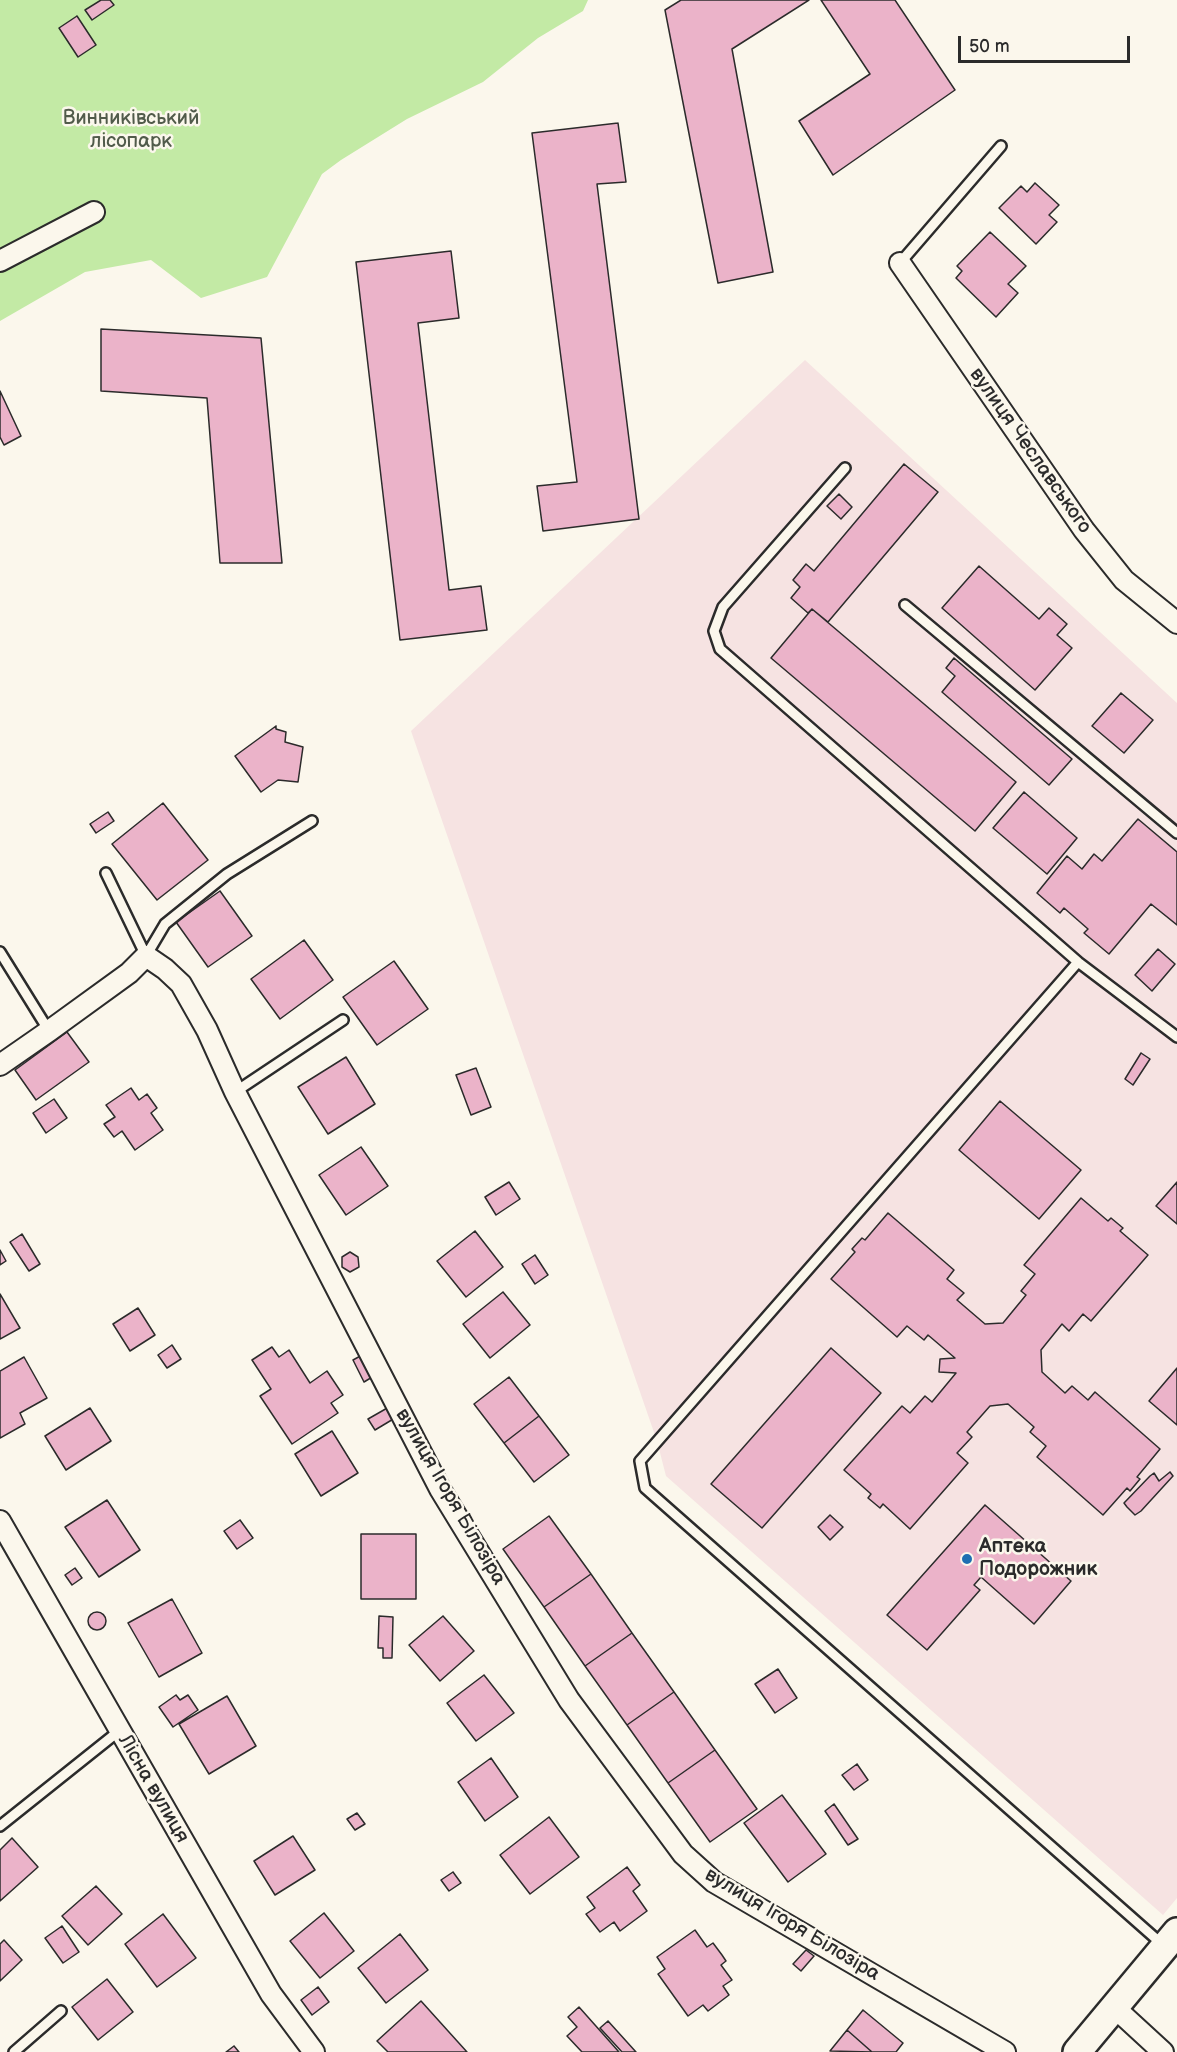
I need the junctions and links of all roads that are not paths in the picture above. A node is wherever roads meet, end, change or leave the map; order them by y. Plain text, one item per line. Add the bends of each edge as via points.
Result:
1 (1001, 146) dead end
2 (94, 212) dead end
3 (0, 261) edge
4 (900, 263) joint
5 (845, 468) dead end
6 (905, 604) dead end
7 (1177, 623) edge
8 (312, 821) dead end
9 (1177, 833) edge
10 (106, 873) dead end
11 (0, 952) edge
12 (146, 956) junction
13 (1078, 962) junction
14 (343, 1020) dead end
15 (49, 1031) junction
16 (1177, 1036) edge
17 (0, 1065) edge
18 (235, 1092) junction
19 (0, 1521) edge
20 (119, 1731) junction
21 (0, 1826) edge
22 (1171, 1939) edge
23 (1114, 2007) junction
24 (61, 2012) dead end
25 (14, 2052) edge
26 (314, 2052) edge
27 (1005, 2052) edge
28 (1077, 2052) edge
29 (1163, 2052) edge

1 - 4 lane
2 - 3 street
4 - 7 street, вулиця Чеславського via 1084,530 1124,580
5 - 13 lane via 723,607 714,631 720,649
6 - 9 lane
8 - 12 lane via 227,874 165,924
10 - 12 lane
11 - 15 lane
12 - 15 street via 129,973
12 - 18 street, вулиця Ігоря Білозіра via 181,984
13 - 16 lane
13 - 22 lane via 640,1461 645,1488
14 - 18 lane
15 - 17 street
18 - 27 street, вулиця Ігоря Білозіра via 440,1489 569,1700 683,1854 714,1882
19 - 20 street, Лісна вулиця
20 - 21 lane
20 - 26 street, Лісна вулиця via 271,1994
22 - 23 main road
23 - 28 main road
23 - 29 street
24 - 25 lane

